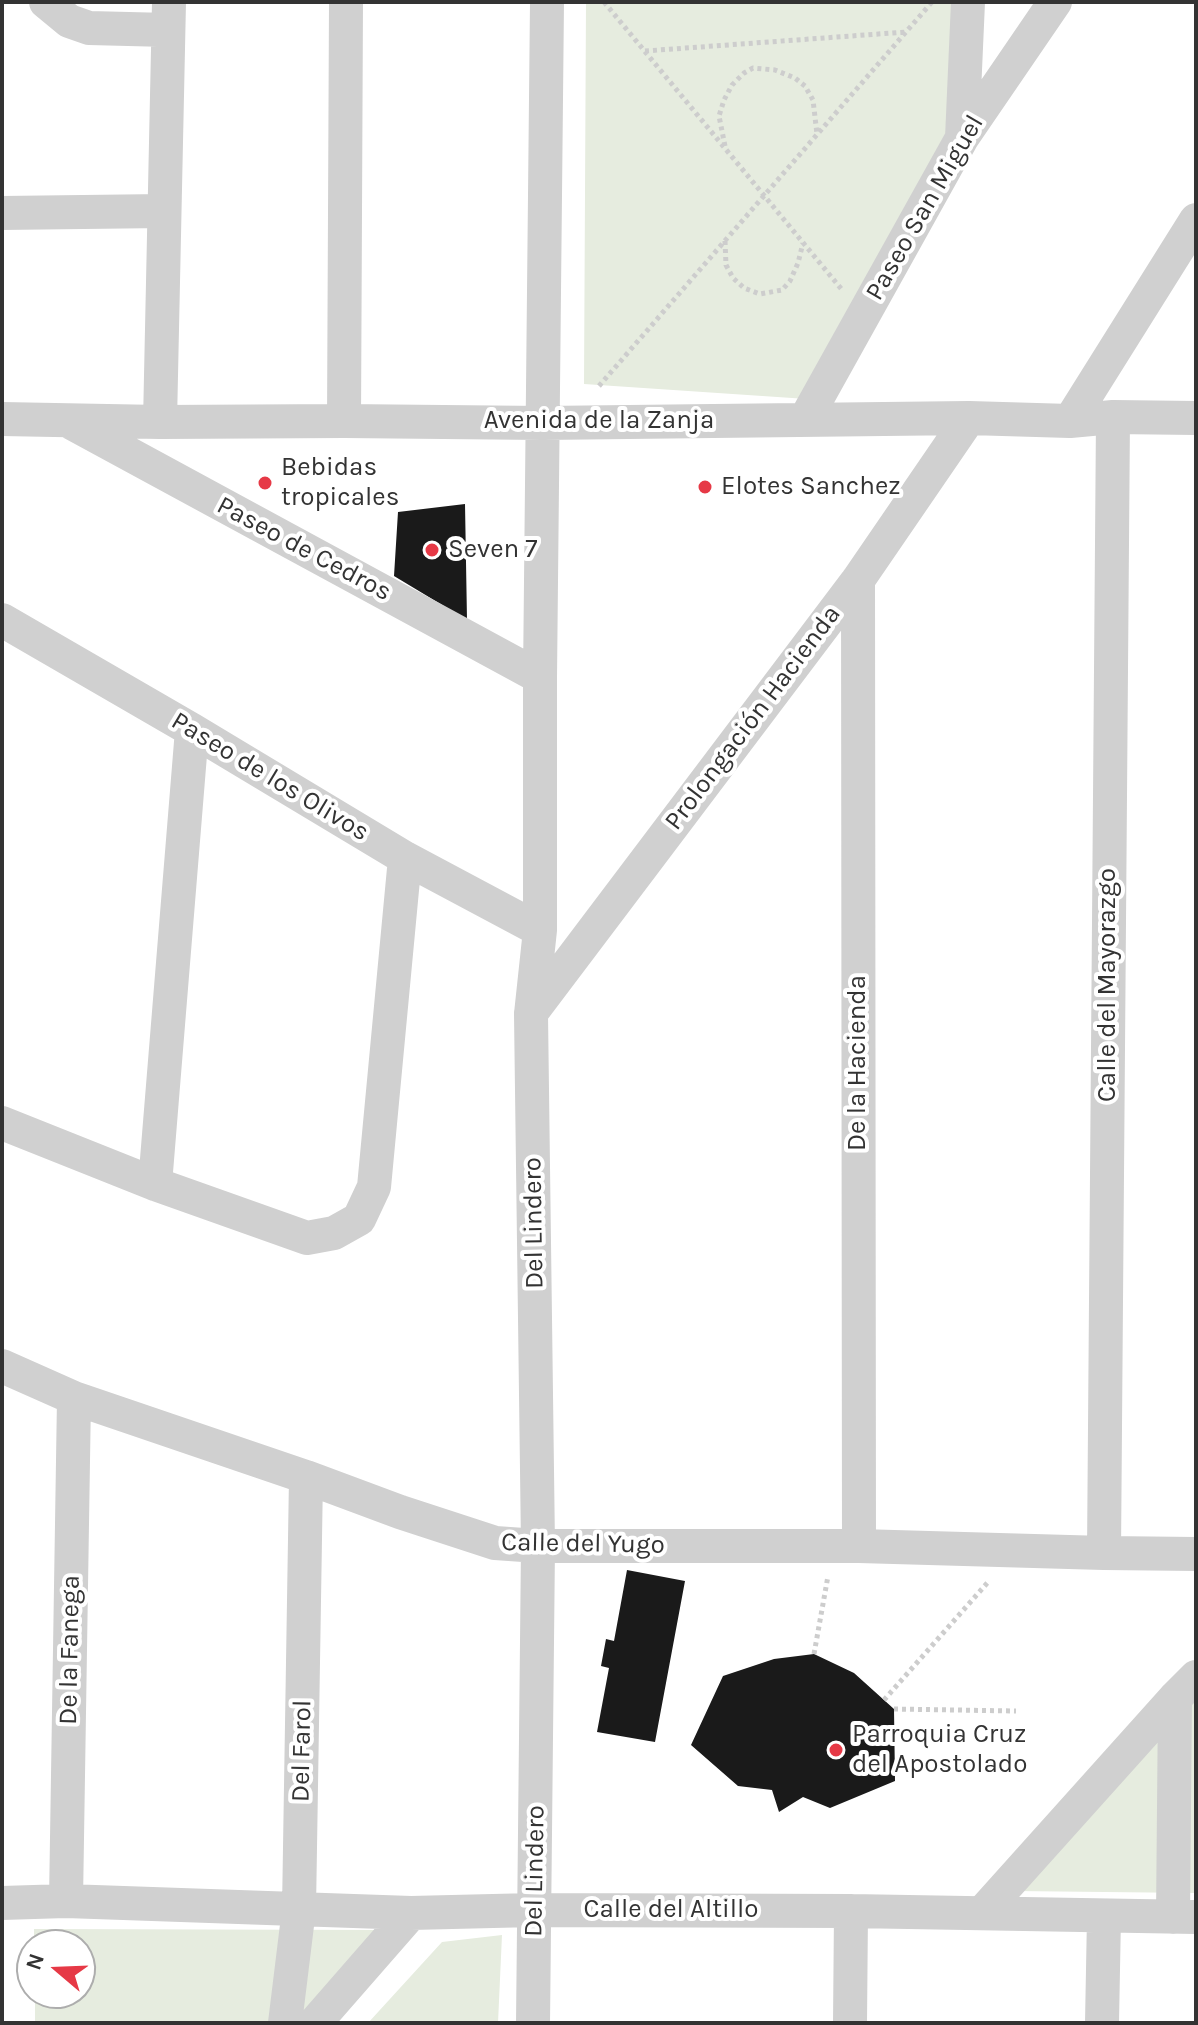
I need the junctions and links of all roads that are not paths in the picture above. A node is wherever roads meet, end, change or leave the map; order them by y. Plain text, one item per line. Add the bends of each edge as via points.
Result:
1 (46, 2) edge
2 (346, 2) edge
3 (547, 2) edge
4 (968, 2) edge
5 (1055, 2) edge
6 (168, 16) edge
7 (962, 138) junction
8 (164, 211) junction
9 (2, 213) edge
10 (1196, 220) edge
11 (1113, 417) junction
12 (969, 418) junction
13 (1196, 418) edge
14 (2, 419) edge
15 (805, 420) junction
16 (68, 421) junction
17 (344, 421) junction
18 (1070, 421) junction
19 (160, 422) junction
20 (543, 423) junction
21 (858, 580) junction
22 (2, 620) edge
23 (540, 677) junction
24 (192, 730) junction
25 (405, 858) junction
26 (540, 930) junction
27 (531, 1014) junction
28 (2, 1123) edge
29 (155, 1184) junction
30 (2, 1366) edge
31 (74, 1398) junction
32 (306, 1477) junction
33 (538, 1546) junction
34 (859, 1546) junction
35 (1104, 1553) junction
36 (1196, 1554) edge
37 (1185, 1687) edge
38 (66, 1901) junction
39 (2, 1903) edge
40 (299, 1909) junction
41 (534, 1910) junction
42 (851, 1911) junction
43 (411, 1913) junction
44 (982, 1913) junction
45 (1104, 1916) junction
46 (1185, 1917) edge
47 (285, 2023) edge
48 (315, 2023) edge
49 (533, 2023) edge
50 (850, 2023) edge
51 (1102, 2023) edge

1 - 6 street via 69,21 89,28
2 - 17 street
3 - 20 street, Del Lindero
4 - 7 street
5 - 7 street, Paseo San Miguel
6 - 8 street
7 - 15 street, Paseo San Miguel
8 - 9 street
8 - 19 street
10 - 18 street
11 - 13 street, Avenida de la Zanja
11 - 18 street, Avenida de la Zanja
11 - 35 street, Calle del Mayorazgo
12 - 15 street, Avenida de la Zanja
12 - 18 street, Avenida de la Zanja
12 - 21 street, Prolongación Hacienda
14 - 16 street, Avenida de la Zanja
15 - 20 street, Avenida de la Zanja
16 - 19 street, Avenida de la Zanja
16 - 23 street, Paseo de Cedros
17 - 19 street, Avenida de la Zanja
17 - 20 street, Avenida de la Zanja
20 - 23 street, Del Lindero
21 - 27 street, Prolongación Hacienda
21 - 34 street, De la Hacienda
22 - 24 street, Paseo de los Olivos
23 - 26 street, Del Lindero
24 - 25 street, Paseo de los Olivos
24 - 29 street
25 - 26 street, Paseo de los Olivos
25 - 29 street via 374,1187 359,1219 334,1233 307,1238
26 - 27 street, Del Lindero
27 - 33 street, Del Lindero
28 - 29 street
30 - 31 street, Calle del Yugo
31 - 32 street, Calle del Yugo
31 - 38 street, De la Fanega
32 - 33 street, Calle del Yugo via 495,1543
32 - 40 street, Del Farol
33 - 34 street, Calle del Yugo
33 - 41 street, Del Lindero
34 - 35 street, Calle del Yugo
35 - 36 street, Calle del Yugo
37 - 44 street
37 - 46 street
38 - 39 street, Calle del Altillo
38 - 40 street, Calle del Altillo
40 - 43 street, Calle del Altillo
40 - 47 street, Del Farol
41 - 42 street, Calle del Altillo
41 - 43 street, Calle del Altillo
41 - 49 street, Del Lindero
42 - 44 street, Calle del Altillo
42 - 50 street
43 - 48 street
44 - 45 street, Calle del Altillo
45 - 46 street, Calle del Altillo
45 - 51 street

